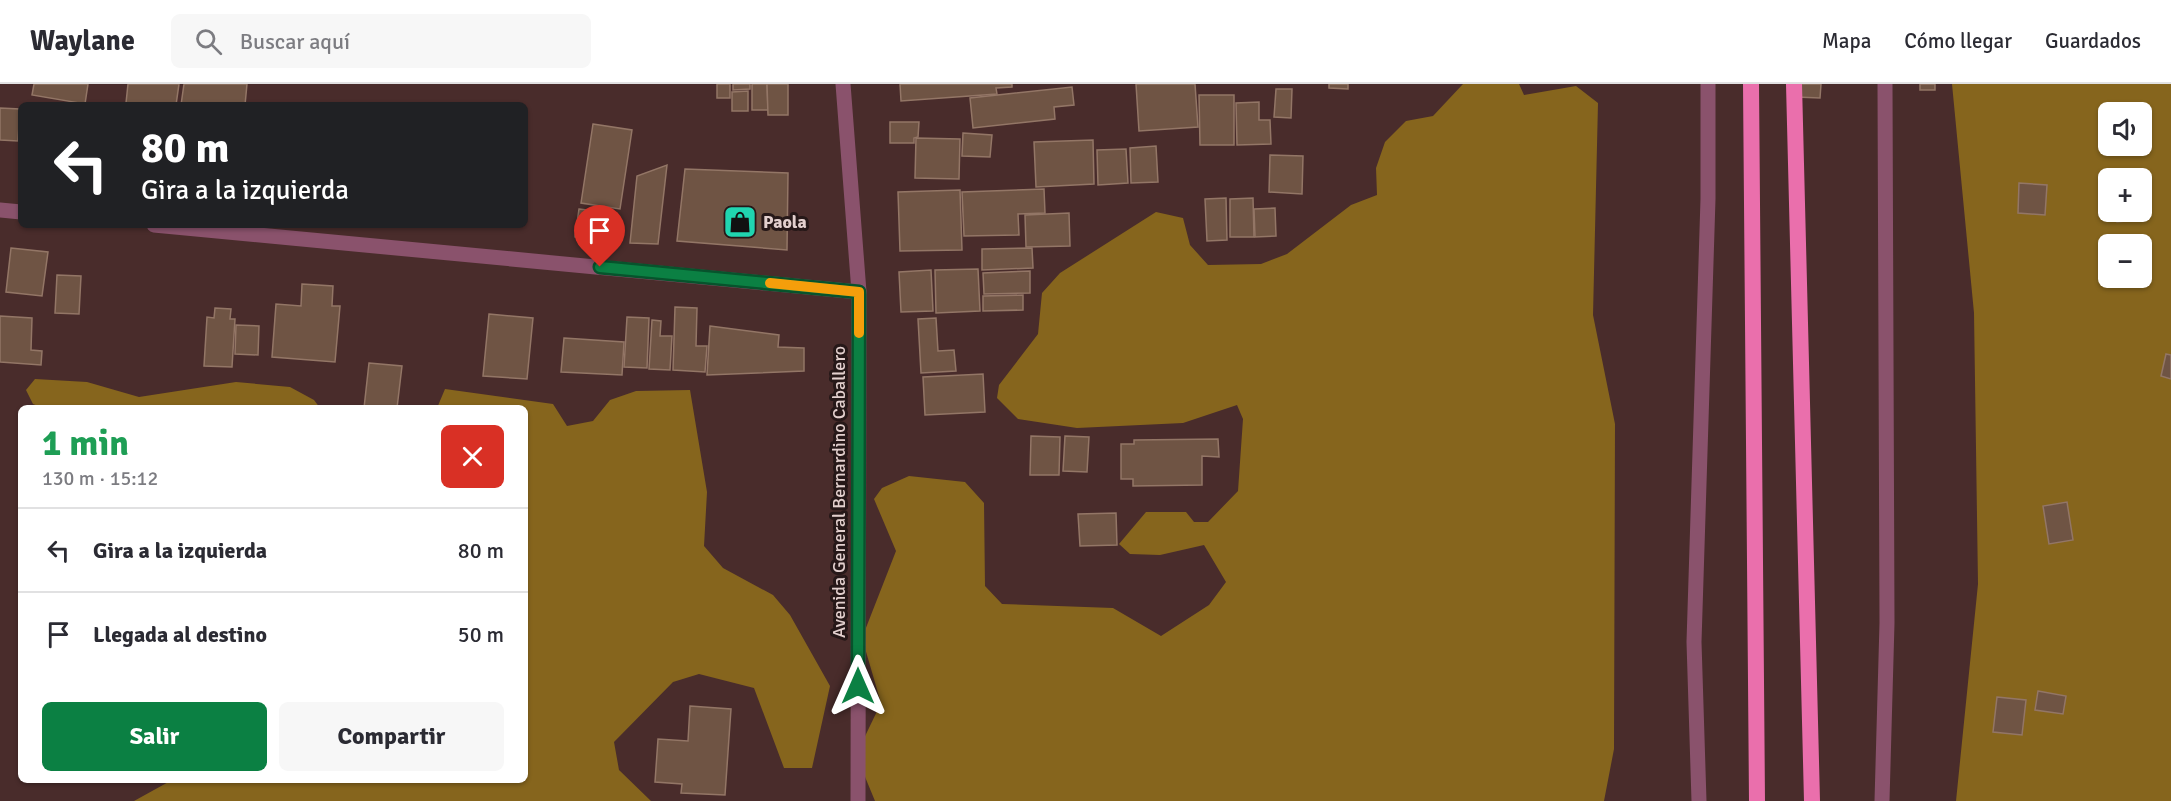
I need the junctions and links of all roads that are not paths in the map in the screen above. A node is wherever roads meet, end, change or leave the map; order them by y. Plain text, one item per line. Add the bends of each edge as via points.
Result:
1 (843, 84) edge
2 (1708, 84) edge
3 (1751, 84) edge
4 (1794, 84) edge
5 (1885, 84) edge
6 (0, 210) edge
7 (18, 212) edge
8 (186, 228) edge
9 (859, 292) junction
10 (858, 801) edge
11 (1699, 801) edge
12 (1757, 801) edge
13 (1812, 801) edge
14 (1882, 801) edge

1 - 9 street, Avenida General Bernardino Caballero
2 - 11 street via 1694,642
3 - 12 highway
4 - 13 highway
5 - 14 street via 1887,623
6 - 7 street
8 - 9 street
9 - 10 street, Avenida General Bernardino Caballero

